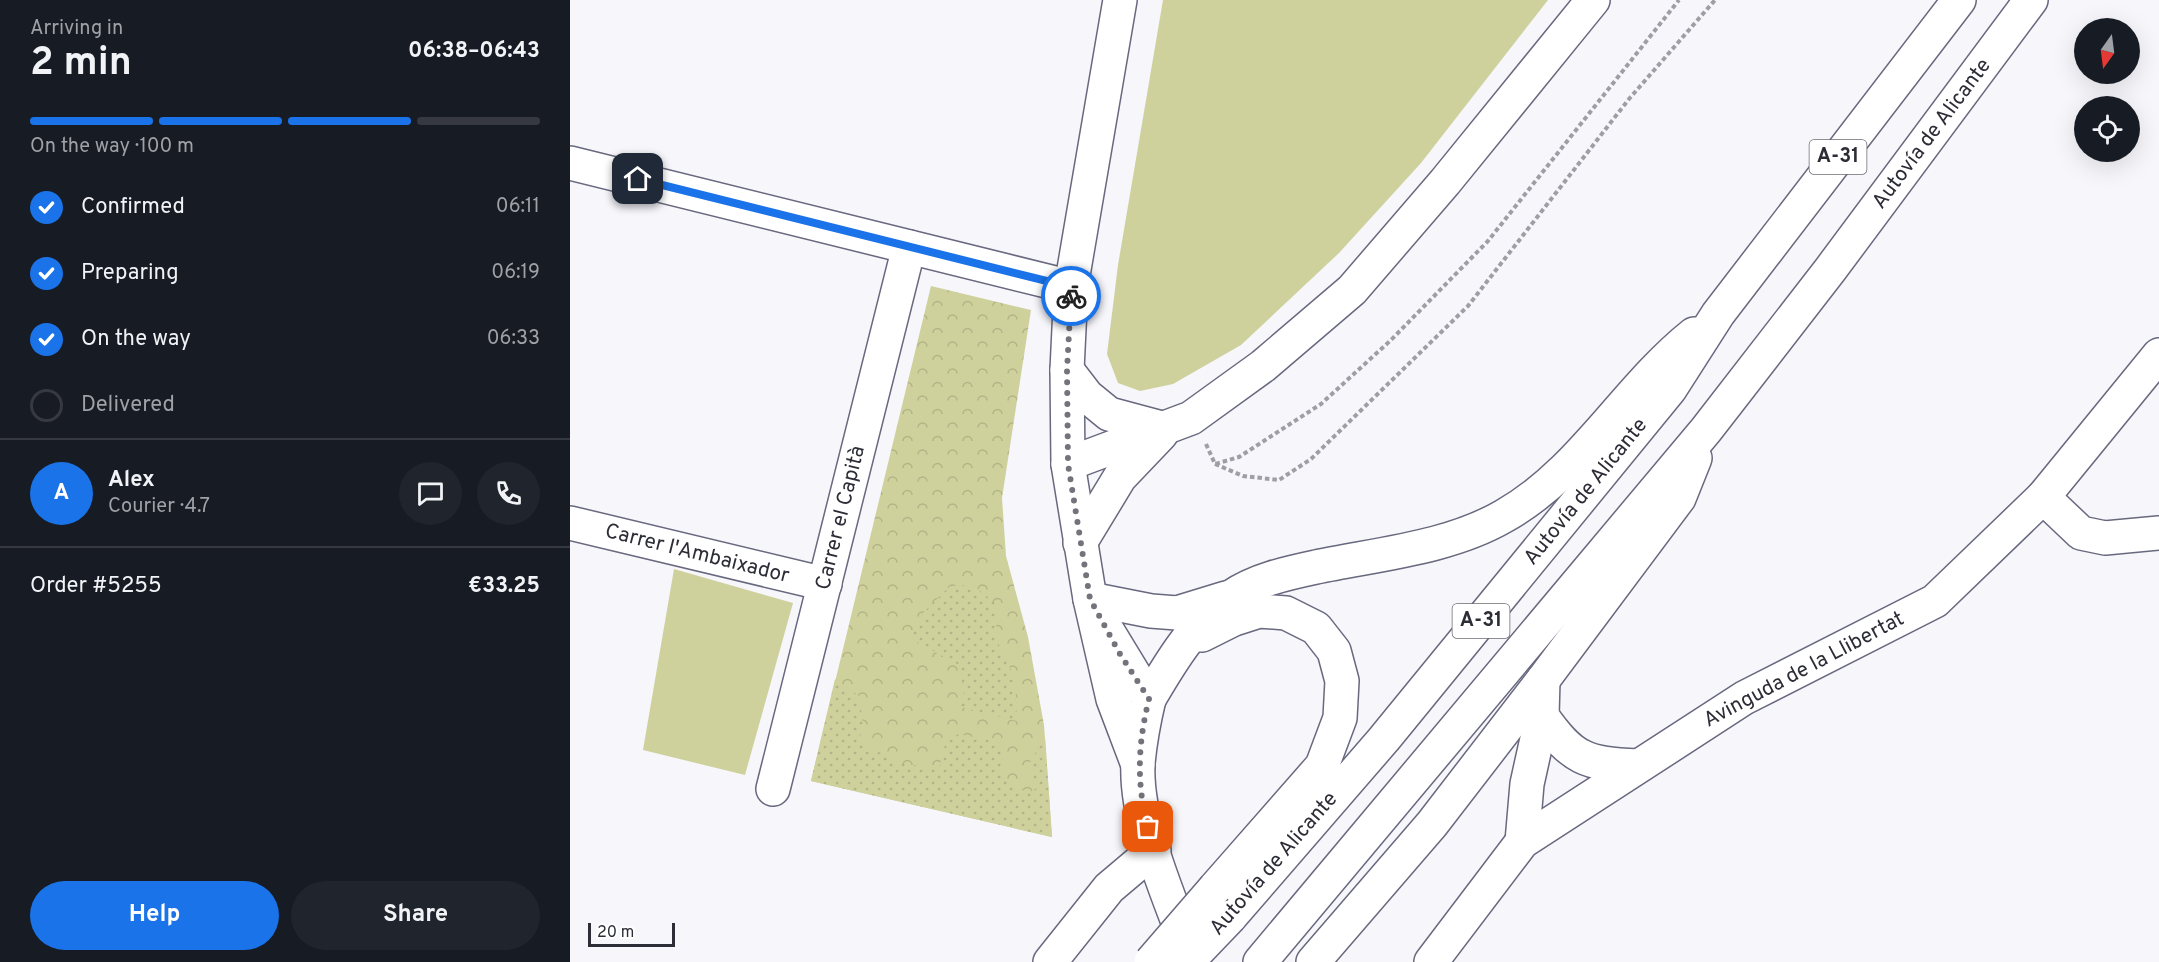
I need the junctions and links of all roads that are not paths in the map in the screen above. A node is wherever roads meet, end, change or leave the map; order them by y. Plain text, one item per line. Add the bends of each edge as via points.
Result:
1 (1120, 0) edge
2 (1593, 0) edge
3 (1959, 0) edge
4 (2031, 0) edge
5 (1113, 16) edge
6 (570, 163) edge
7 (909, 247) junction
8 (1071, 287) junction
9 (1718, 314) junction
10 (2159, 356) edge
11 (1067, 370) junction
12 (1165, 429) junction
13 (1706, 430) junction
14 (1068, 464) junction
15 (2043, 497) junction
16 (570, 523) edge
17 (2159, 533) edge
18 (1080, 543) junction
19 (825, 584) junction
20 (1230, 597) junction
21 (1090, 599) junction
22 (1187, 642) junction
23 (1544, 680) junction
24 (1149, 699) junction
25 (1542, 716) junction
26 (1138, 765) junction
27 (1638, 766) junction
28 (773, 789) dead end
29 (1522, 842) junction
30 (1154, 850) junction
31 (1050, 962) edge
32 (1151, 962) edge
33 (1187, 962) edge
34 (1193, 962) edge
35 (1260, 962) edge
36 (1313, 962) edge
37 (1431, 962) edge

1 - 5 main road
2 - 12 main road via 1352,290 1263,366 1191,418
3 - 9 main road, Autovía de Alicante / A-31
4 - 13 main road, Autovía de Alicante / A-31
5 - 8 main road
6 - 7 main road
7 - 8 main road
7 - 19 main road, Carrer el Capità
8 - 11 main road
9 - 20 main road via 1664,358 1594,440 1545,488 1505,516 1463,536 1295,572
9 - 33 main road, Autovía de Alicante / A-31, bridge via 1670,389 1384,739
10 - 15 main road, Avinguda de la Llibertat
11 - 12 main road via 1087,396 1109,414
11 - 14 main road
12 - 14 main road
12 - 18 main road via 1120,477
13 - 23 main road via 1679,498
13 - 35 main road, Autovía de Alicante / A-31
14 - 18 main road
15 - 17 main road via 2081,533 2105,538
15 - 27 main road, Avinguda de la Llibertat via 1935,601 1744,698
16 - 19 main road, Carrer l'Ambaixador
18 - 21 main road
19 - 28 main road, Carrer el Capità
20 - 21 main road via 1177,613
20 - 22 main road
21 - 24 main road
21 - 26 main road via 1113,699
22 - 24 main road
22 - 32 main road, bridge via 1259,611 1286,613 1316,628 1334,651 1342,681 1340,718 1322,766
23 - 25 main road
23 - 36 main road via 1432,824
24 - 26 main road
25 - 27 main road via 1557,738 1578,757
25 - 29 main road via 1527,784
26 - 30 main road via 1142,804
27 - 29 main road, Avinguda de la Llibertat
29 - 37 main road, Avinguda de la Llibertat
30 - 31 main road via 1109,888
30 - 34 main road

